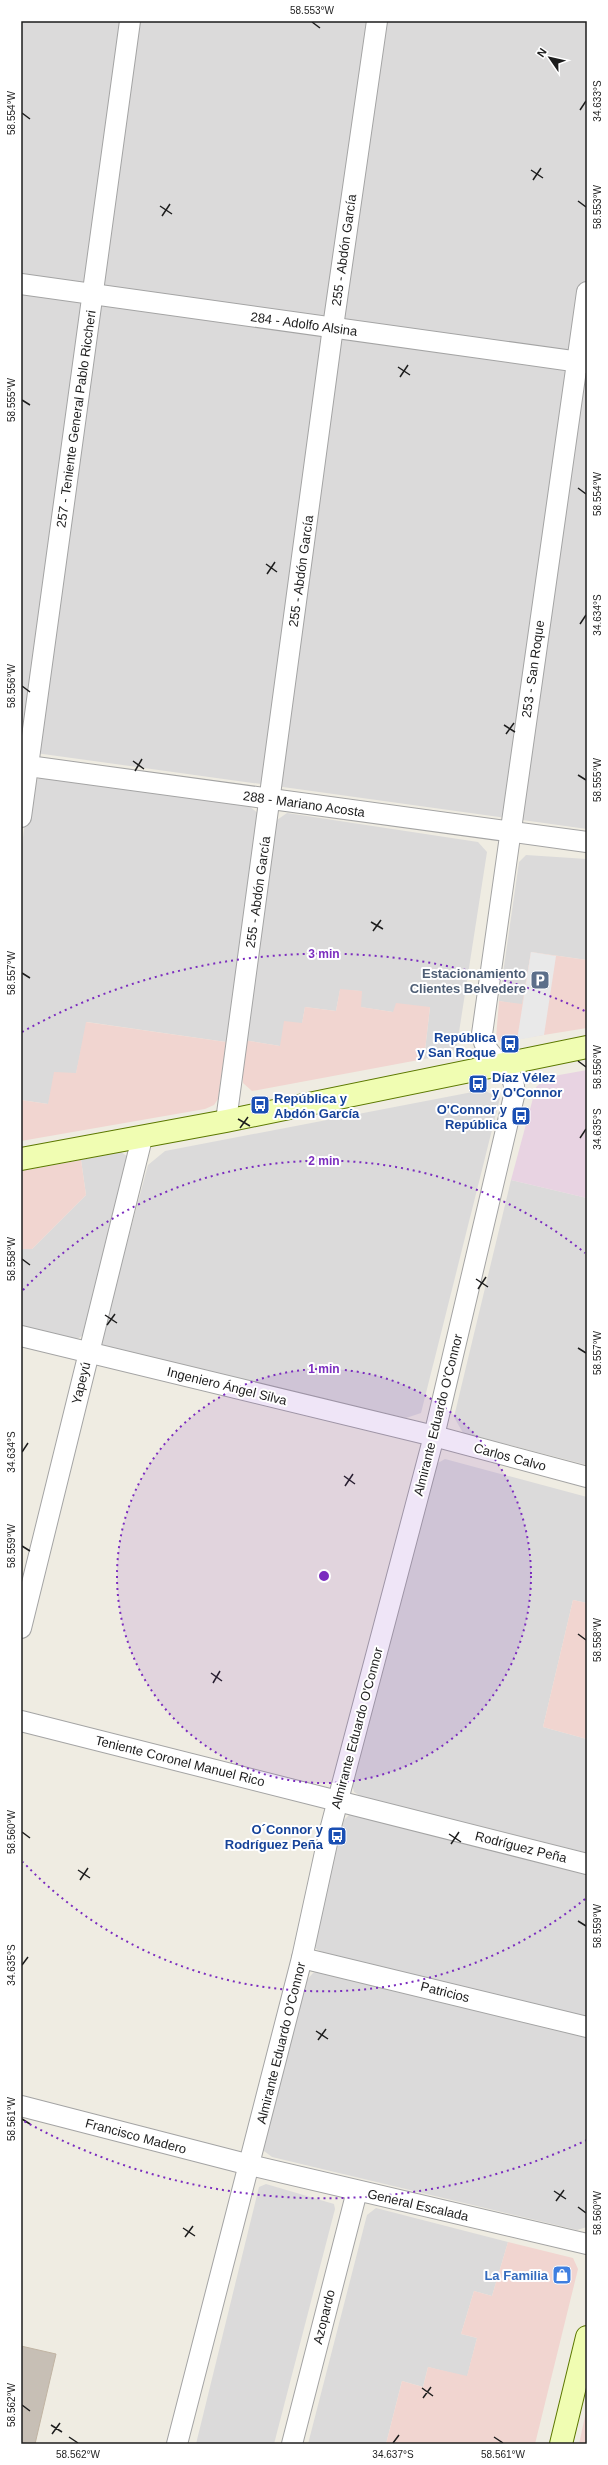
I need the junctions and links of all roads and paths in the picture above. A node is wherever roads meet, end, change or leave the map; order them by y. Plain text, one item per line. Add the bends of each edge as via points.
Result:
1 (130, 21) edge
2 (377, 21) edge
3 (21, 284) edge
4 (587, 292) edge
5 (94, 294) junction
6 (333, 328) junction
7 (582, 362) edge
8 (24, 766) edge
9 (271, 799) junction
10 (21, 817) edge
11 (509, 832) junction
12 (587, 842) edge
13 (587, 1047) edge
14 (500, 1063) junction
15 (226, 1121) junction
16 (142, 1138) junction
17 (21, 1158) edge
18 (21, 1336) edge
19 (88, 1352) junction
20 (434, 1436) junction
21 (587, 1477) edge
22 (21, 1628) edge
23 (21, 1721) edge
24 (338, 1800) junction
25 (587, 1864) edge
26 (302, 1958) junction
27 (587, 2027) edge
28 (21, 2106) edge
29 (250, 2165) junction
30 (357, 2191) junction
31 (587, 2244) edge
32 (587, 2337) edge
33 (177, 2444) edge
34 (292, 2444) edge
35 (561, 2444) edge

1 - 5 street, 257 - Teniente General Pablo Riccheri
2 - 6 street, 255 - Abdón García
3 - 5 street, 284 - Adolfo Alsina
4 - 7 street, 253 - San Roque
5 - 6 street, 284 - Adolfo Alsina
5 - 8 street, 257 - Teniente General Pablo Riccheri
6 - 7 street, 284 - Adolfo Alsina
6 - 9 street, 255 - Abdón García
7 - 11 street, 253 - San Roque
8 - 9 street, 288 - Mariano Acosta
8 - 10 street, 257 - Teniente General Pablo Riccheri
9 - 11 street, 288 - Mariano Acosta
9 - 15 street, 255 - Abdón García
11 - 12 street, 288 - Mariano Acosta
11 - 14 street, 253 - San Roque via 482,1034 488,1051
13 - 14 main road
14 - 15 main road
14 - 20 street, Almirante Eduardo O'Connor via 516,1084 514,1096
15 - 16 main road
16 - 17 main road
16 - 19 street, Yapeyú
18 - 19 street, Ingeniero Ángel Silva
19 - 20 street, Ingeniero Ángel Silva
19 - 22 street, Yapeyú
20 - 21 street, Carlos Calvo
20 - 24 street, Almirante Eduardo O'Connor
23 - 24 street, Teniente Coronel Manuel Rico
24 - 25 street, Rodríguez Peña
24 - 26 street, Almirante Eduardo O'Connor
26 - 27 street, Patricios
26 - 29 street, Almirante Eduardo O'Connor
28 - 29 street, Francisco Madero
29 - 30 street, General Escalada
29 - 33 street, Almirante Eduardo O'Connor
30 - 31 street, General Escalada
30 - 34 street, Azopardo
32 - 35 main road

